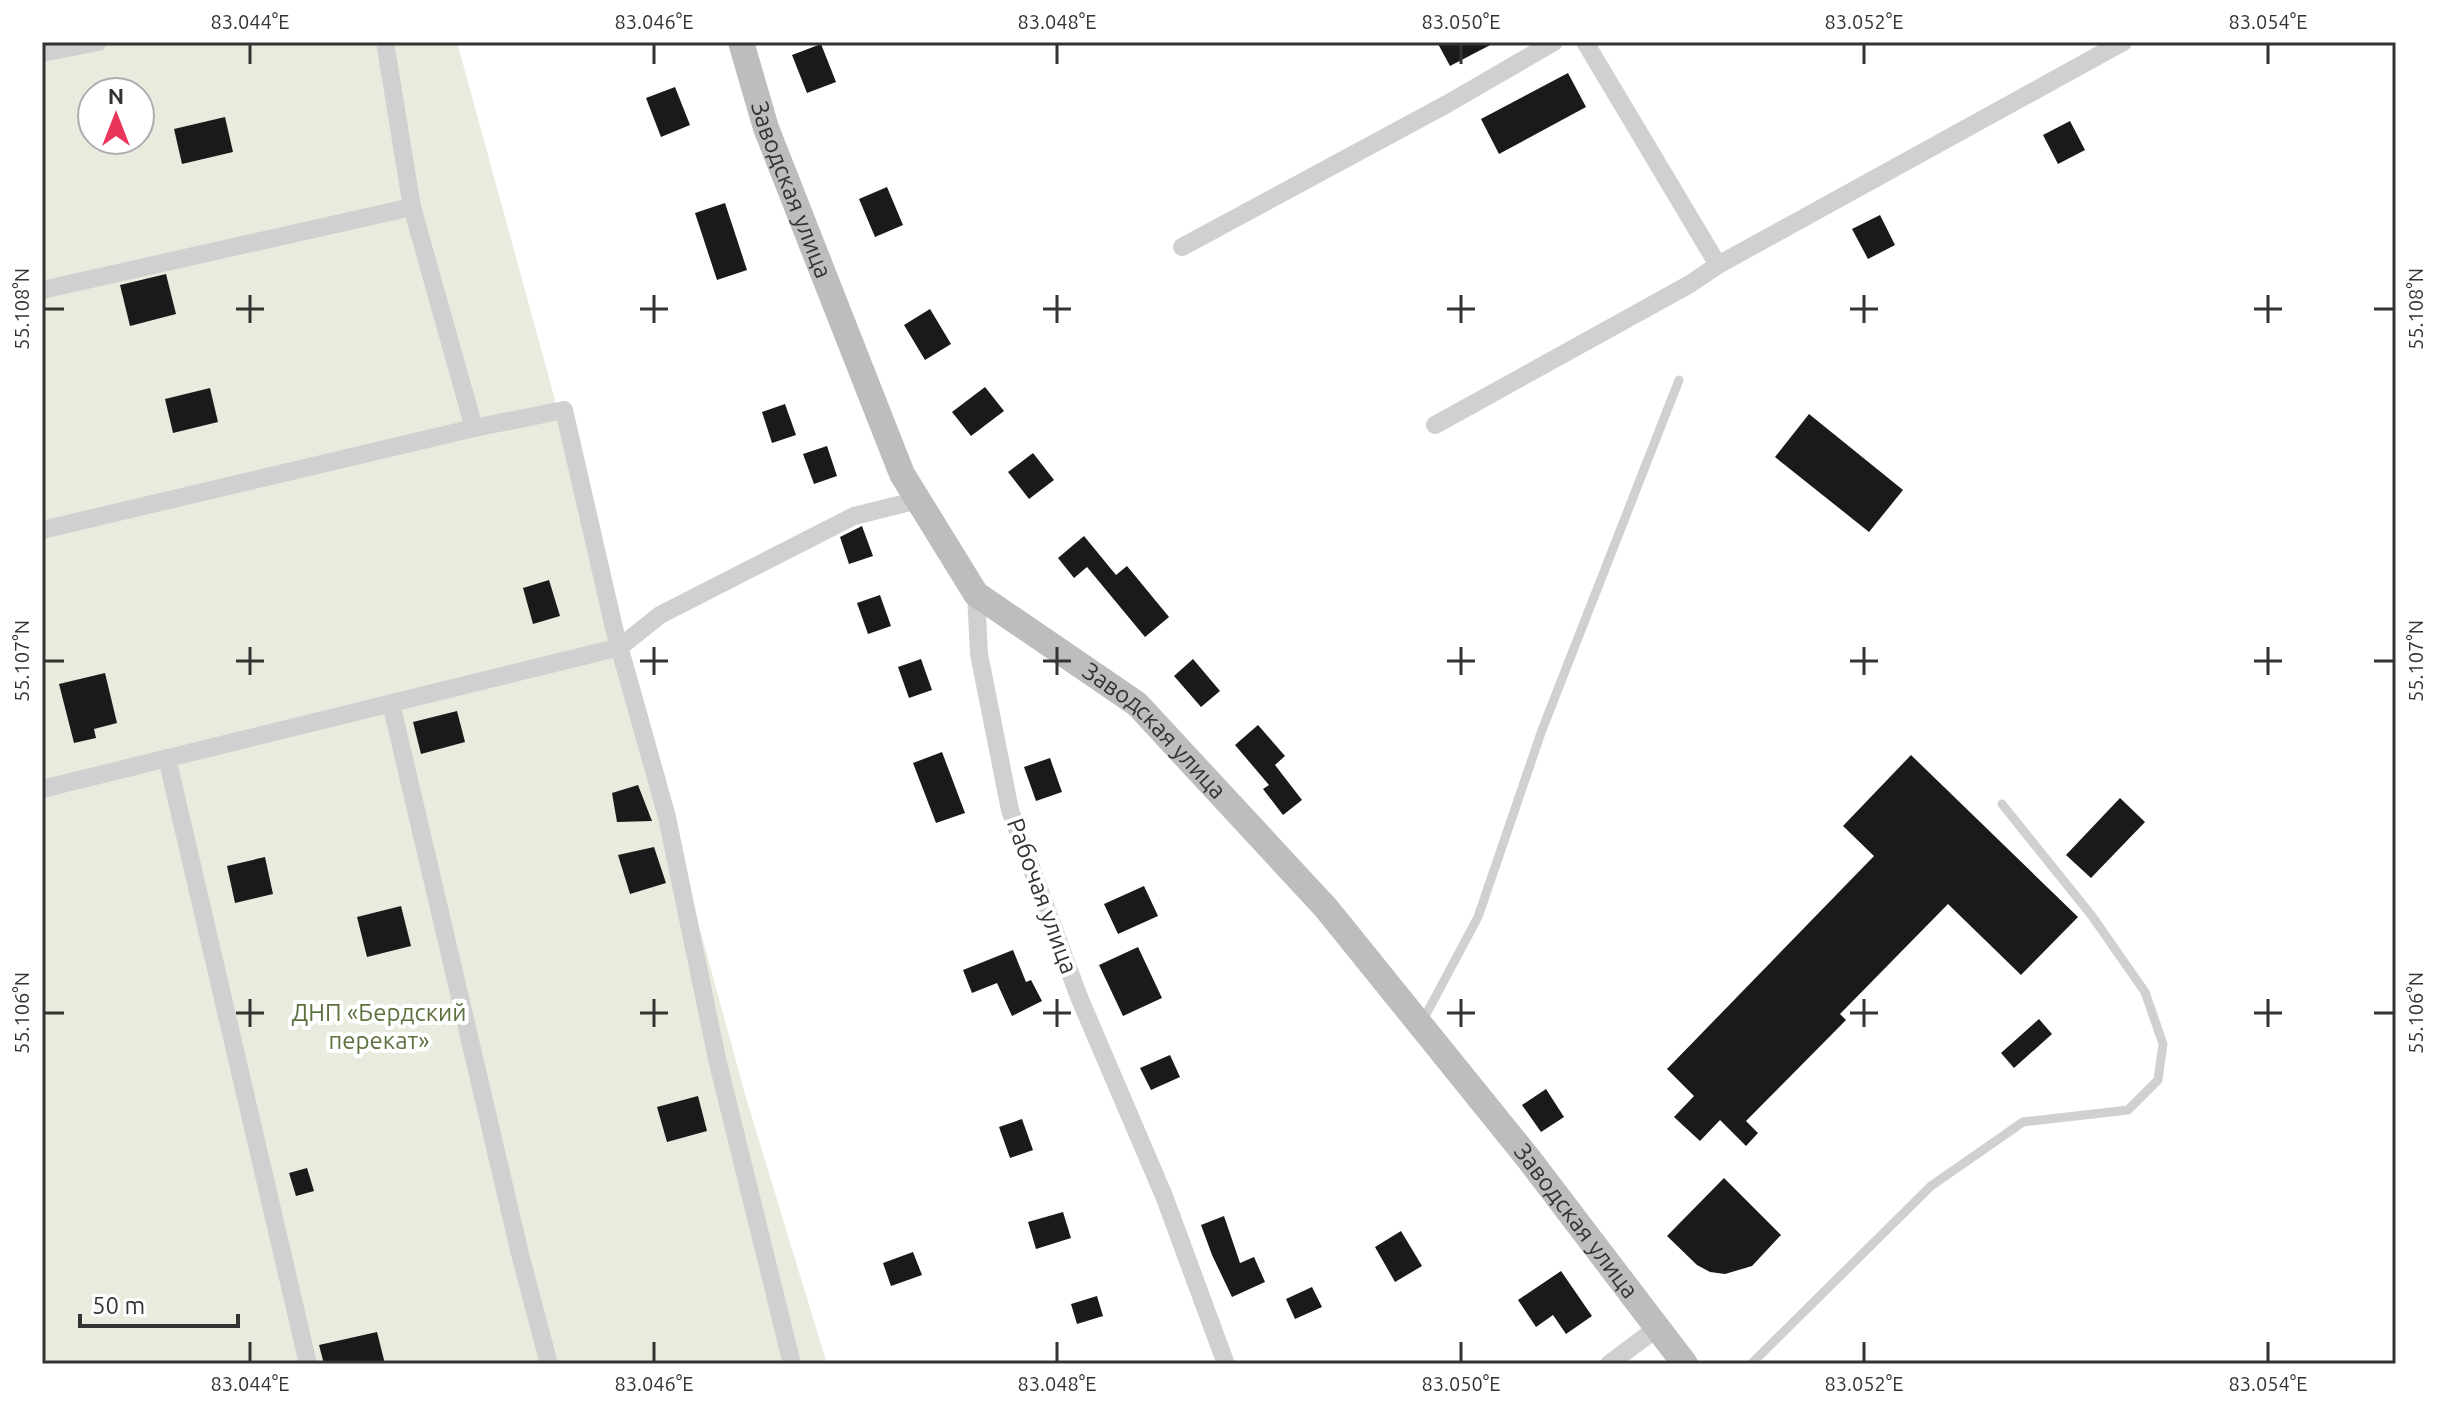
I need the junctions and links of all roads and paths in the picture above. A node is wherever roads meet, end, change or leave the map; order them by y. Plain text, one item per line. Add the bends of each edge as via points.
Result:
1 (98, 42) edge
2 (385, 42) edge
3 (741, 42) edge
4 (1554, 42) edge
5 (1585, 42) edge
6 (2123, 42) edge
7 (42, 53) edge
8 (412, 207) junction
9 (1182, 247) dead end
10 (1718, 265) junction
11 (42, 290) edge
12 (1679, 380) dead end
13 (1435, 425) dead end
14 (474, 428) junction
15 (918, 500) junction
16 (42, 530) edge
17 (976, 594) junction
18 (620, 647) junction
19 (391, 703) junction
20 (167, 758) junction
21 (42, 789) edge
22 (2002, 804) dead end
23 (1421, 1025) junction
24 (1657, 1328) junction
25 (308, 1364) edge
26 (549, 1364) edge
27 (792, 1364) edge
28 (1226, 1364) edge
29 (1609, 1364) edge
30 (1685, 1364) edge
31 (1751, 1364) edge

1 - 7 street
2 - 8 street
3 - 15 street, Заводская улица via 766,128 902,474
4 - 9 street
5 - 10 street
6 - 10 street
8 - 11 street
8 - 14 street
10 - 13 street
12 - 23 lane via 1542,730 1478,917
14 - 16 street
14 - 18 street via 564,410
15 - 17 street, Заводская улица
15 - 18 street via 854,516 660,615
17 - 23 street, Заводская улица via 1137,704 1326,908
17 - 28 street, Рабочая улица via 979,654 1010,810
18 - 19 street
18 - 27 street via 667,817 717,1059
19 - 20 street
19 - 26 street
20 - 21 street
20 - 25 street
22 - 31 lane via 2145,992 2163,1044 2158,1080 2128,1110 2023,1122 1931,1186
23 - 24 street, Заводская улица
24 - 29 street
24 - 30 street, Заводская улица

